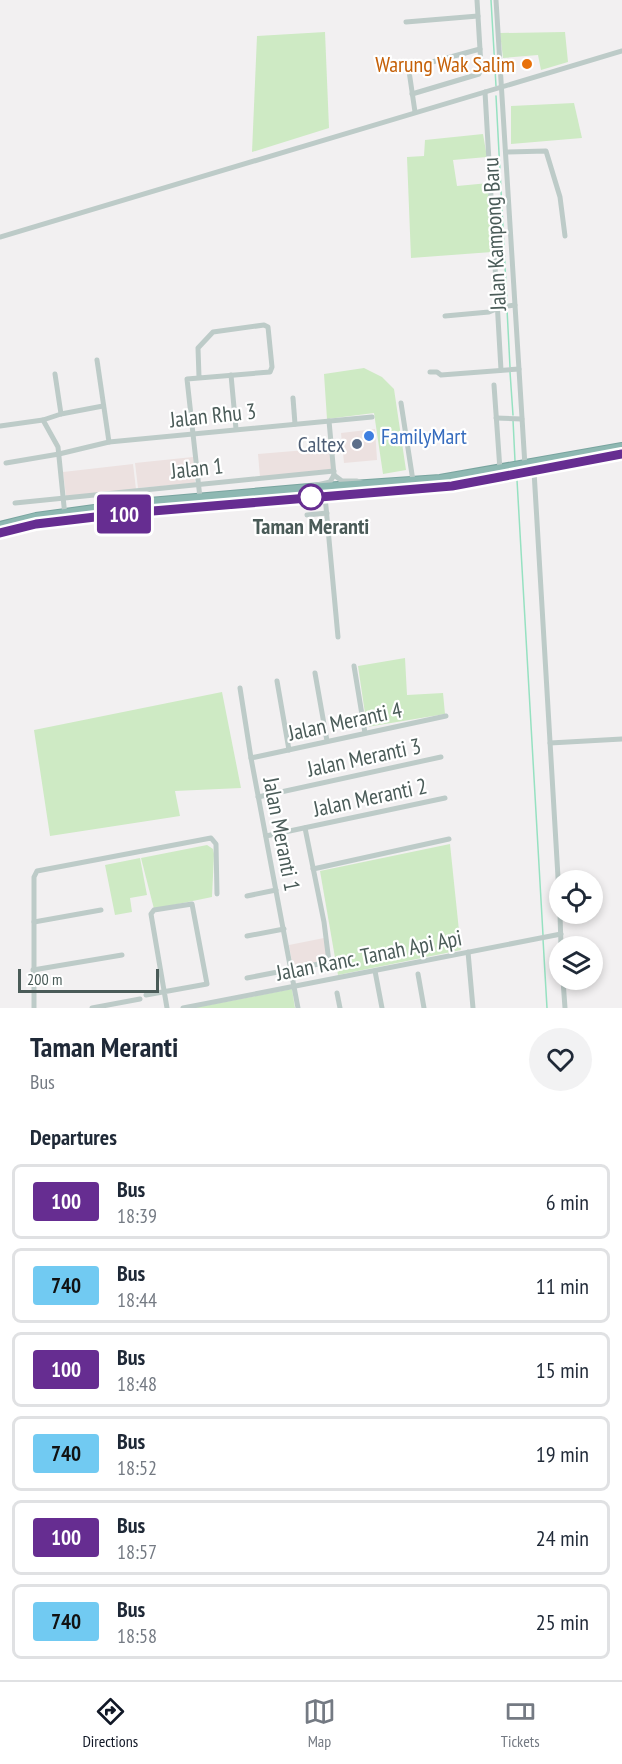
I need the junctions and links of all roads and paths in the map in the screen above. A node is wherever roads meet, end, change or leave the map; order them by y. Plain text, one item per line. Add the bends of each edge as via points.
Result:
1 (477, 0) edge
2 (496, 0) edge
3 (478, 15) junction
4 (406, 22) dead end
5 (480, 49) junction
6 (622, 51) edge
7 (502, 87) junction
8 (485, 92) junction
9 (412, 94) junction
10 (415, 112) junction
11 (506, 152) junction
12 (565, 236) dead end
13 (0, 237) edge
14 (513, 305) junction
15 (500, 308) junction
16 (445, 316) dead end
17 (97, 360) dead end
18 (510, 370) junction
19 (430, 372) dead end
20 (55, 374) dead end
21 (231, 375) junction
22 (199, 377) junction
23 (494, 385) dead end
24 (293, 398) dead end
25 (401, 403) dead end
26 (103, 406) junction
27 (61, 414) junction
28 (372, 417) dead end
29 (496, 418) junction
30 (519, 419) junction
31 (43, 420) junction
32 (329, 422) junction
33 (295, 424) junction
34 (0, 426) edge
35 (236, 429) junction
36 (192, 434) junction
37 (109, 442) junction
38 (622, 447) edge
39 (59, 454) junction
40 (622, 454) edge
41 (6, 463) dead end
42 (525, 466) junction
43 (500, 470) junction
44 (534, 471) junction
45 (334, 473) junction
46 (413, 481) junction
47 (365, 484) junction
48 (198, 485) junction
49 (309, 488) junction
50 (137, 491) junction
51 (325, 496) junction
52 (200, 498) junction
53 (63, 499) junction
54 (15, 503) dead end
55 (138, 503) junction
56 (327, 513) junction
57 (307, 515) dead end
58 (65, 517) junction
59 (0, 526) edge
60 (0, 533) edge
61 (338, 638) dead end
62 (354, 666) dead end
63 (315, 673) dead end
64 (277, 681) dead end
65 (240, 688) dead end
66 (446, 716) dead end
67 (365, 733) junction
68 (622, 739) edge
69 (327, 741) junction
70 (550, 743) junction
71 (289, 750) junction
72 (441, 757) dead end
73 (251, 759) junction
74 (258, 797) junction
75 (445, 798) dead end
76 (305, 828) junction
77 (266, 836) junction
78 (448, 838) dead end
79 (313, 869) junction
80 (558, 870) edge
81 (276, 890) junction
82 (217, 894) dead end
83 (247, 896) dead end
84 (101, 910) dead end
85 (34, 922) junction
86 (561, 924) edge
87 (284, 929) junction
88 (561, 934) joint
89 (247, 936) dead end
90 (468, 952) junction
91 (122, 955) dead end
92 (33, 970) junction
93 (291, 970) junction
94 (375, 971) junction
95 (418, 974) dead end
96 (247, 978) dead end
97 (294, 987) junction
98 (564, 990) edge
99 (164, 991) junction
100 (337, 993) dead end
101 (34, 1008) edge
102 (92, 1008) edge
103 (167, 1008) edge
104 (187, 1008) edge
105 (298, 1008) edge
106 (340, 1008) edge
107 (382, 1008) edge
108 (424, 1008) edge
109 (473, 1008) edge
110 (565, 1008) edge

1 - 3 street
2 - 7 street, Jalan Kampong Baru
3 - 4 street
3 - 5 street
5 - 9 street via 481,66 476,76
5 - 9 street via 410,68
6 - 7 street
7 - 8 street
7 - 11 street, Jalan Kampong Baru
8 - 10 street
8 - 15 street
9 - 10 street
10 - 13 street
11 - 12 street via 546,151 560,196
11 - 14 street, Jalan Kampong Baru
14 - 15 street
14 - 18 street, Jalan Kampong Baru
15 - 16 street
15 - 18 street
17 - 26 street
18 - 19 street via 441,375
18 - 30 street, Jalan Kampong Baru
20 - 27 street
21 - 22 street
21 - 22 street via 271,370 268,329 264,325 213,332 198,348
21 - 35 street
22 - 36 street via 187,381
23 - 29 street
24 - 33 street
25 - 46 street
26 - 27 street
26 - 37 street
27 - 31 street
28 - 32 street, Jalan Rhu 3
29 - 30 street
29 - 43 street
30 - 42 street, Jalan Kampong Baru
31 - 34 street
31 - 39 street
32 - 33 street, Jalan Rhu 3
32 - 45 street
33 - 35 street, Jalan Rhu 3
35 - 36 street, Jalan Rhu 3
36 - 37 street, Jalan Rhu 3
36 - 48 street
37 - 39 street, Jalan Rhu 3
38 - 42 highway
39 - 41 street, Jalan Rhu 3
39 - 53 street
40 - 44 highway
42 - 43 highway
43 - 46 highway
44 - 51 highway via 452,486
44 - 70 street
45 - 47 street via 342,481
45 - 48 street, Jalan 1
45 - 49 street via 330,482
46 - 47 highway
47 - 49 highway
48 - 50 street, Jalan 1
48 - 52 street
49 - 52 highway
50 - 53 street, Jalan 1
50 - 55 street
51 - 56 street
51 - 58 highway
52 - 55 highway
53 - 54 street, Jalan 1
53 - 58 street
55 - 58 highway
56 - 57 street
56 - 61 street
58 - 59 highway
58 - 60 highway
62 - 67 street
63 - 69 street
64 - 71 street
65 - 73 street, Jalan Meranti 1
66 - 67 street, Jalan Meranti 4
67 - 69 street, Jalan Meranti 4
68 - 70 street
69 - 71 street, Jalan Meranti 4
70 - 80 street
71 - 73 street, Jalan Meranti 4
72 - 74 street, Jalan Meranti 3
73 - 74 street, Jalan Meranti 1
74 - 77 street, Jalan Meranti 1
75 - 76 street, Jalan Meranti 2
76 - 77 street, Jalan Meranti 2
76 - 79 street
77 - 81 street, Jalan Meranti 1
78 - 79 street
79 - 93 street via 329,962
81 - 83 street
81 - 87 street, Jalan Meranti 1
82 - 85 street via 216,844 211,838 38,871 33,877
84 - 85 street
85 - 92 street
86 - 88 street
87 - 89 street
87 - 93 street, Jalan Meranti 1
88 - 90 street, Jalan Ranc. Tanah Api Api
90 - 94 street, Jalan Ranc. Tanah Api Api
90 - 109 street
91 - 92 street
92 - 101 street
93 - 96 street
93 - 97 street, Jalan Meranti 1
94 - 97 street, Jalan Ranc. Tanah Api Api
94 - 107 street
95 - 108 street
97 - 104 street, Jalan Ranc. Tanah Api Api
97 - 105 street, Jalan Meranti 1
98 - 110 street
99 - 99 street via 151,914 154,910 192,904 207,984
99 - 102 street
99 - 103 street
100 - 106 street

